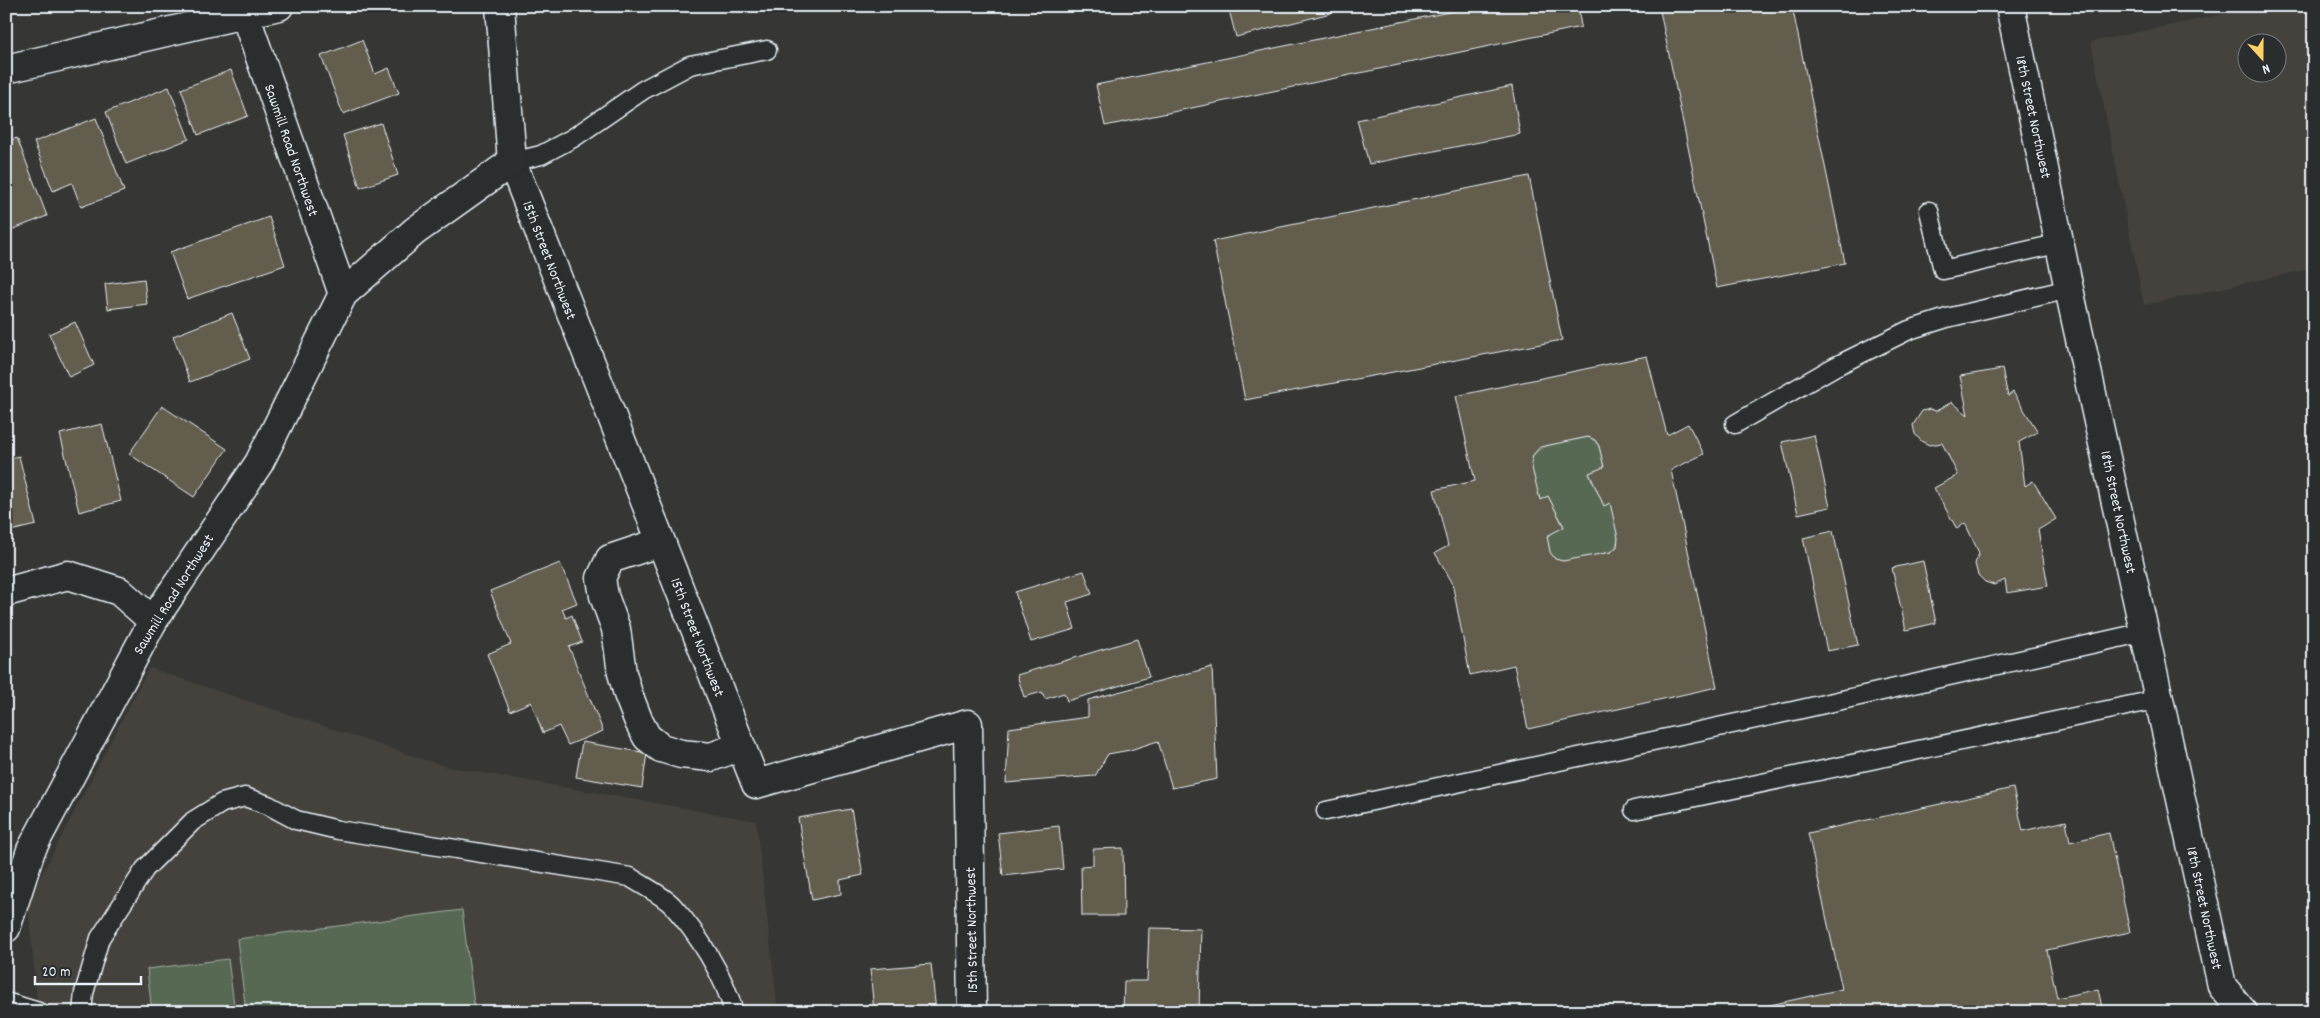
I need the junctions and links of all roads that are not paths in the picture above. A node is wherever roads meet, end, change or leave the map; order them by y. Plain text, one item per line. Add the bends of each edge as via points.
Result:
1 (279, 6) edge
2 (500, 6) edge
3 (2010, 6) edge
4 (243, 10) edge
5 (767, 50) dead end
6 (6, 69) edge
7 (512, 162) junction
8 (1929, 211) dead end
9 (2061, 243) junction
10 (2070, 289) junction
11 (343, 294) junction
12 (1735, 424) dead end
13 (661, 542) junction
14 (6, 592) edge
15 (153, 621) junction
16 (2145, 632) junction
17 (2160, 699) junction
18 (741, 746) junction
19 (1634, 810) dead end
20 (1326, 811) dead end
21 (6, 928) edge
22 (6, 1002) edge
23 (39, 1012) edge
24 (82, 1012) edge
25 (734, 1012) edge
26 (972, 1012) edge
27 (2243, 1012) edge

1 - 4 street
2 - 7 street, 15th Street Northwest
3 - 9 street, 18th Street Northwest
4 - 6 street
4 - 11 street, Sawmill Road Northwest
5 - 7 lane via 690,65 644,90 573,138 541,155
7 - 11 street, Sawmill Road Northwest via 415,230
7 - 13 street, 15th Street Northwest
8 - 9 lane via 1943,270
9 - 10 street, 18th Street Northwest
10 - 12 lane via 1909,330 1834,367
10 - 16 street, 18th Street Northwest
11 - 15 street, Sawmill Road Northwest via 260,463
13 - 18 street, 15th Street Northwest
13 - 18 street via 610,559 601,578 616,629 622,673 638,722 647,737 661,748 681,754 711,757
14 - 15 street via 68,576 119,591
15 - 21 street, Sawmill Road Northwest via 31,850
16 - 17 street, 18th Street Northwest
16 - 20 lane
17 - 19 lane
17 - 27 street, 18th Street Northwest via 2222,986
18 - 26 street, 15th Street Northwest via 756,784 968,724
22 - 23 lane
24 - 25 lane via 100,938 145,869 193,821 222,804 245,797 296,820 338,830 630,877 671,904 708,954 730,995

